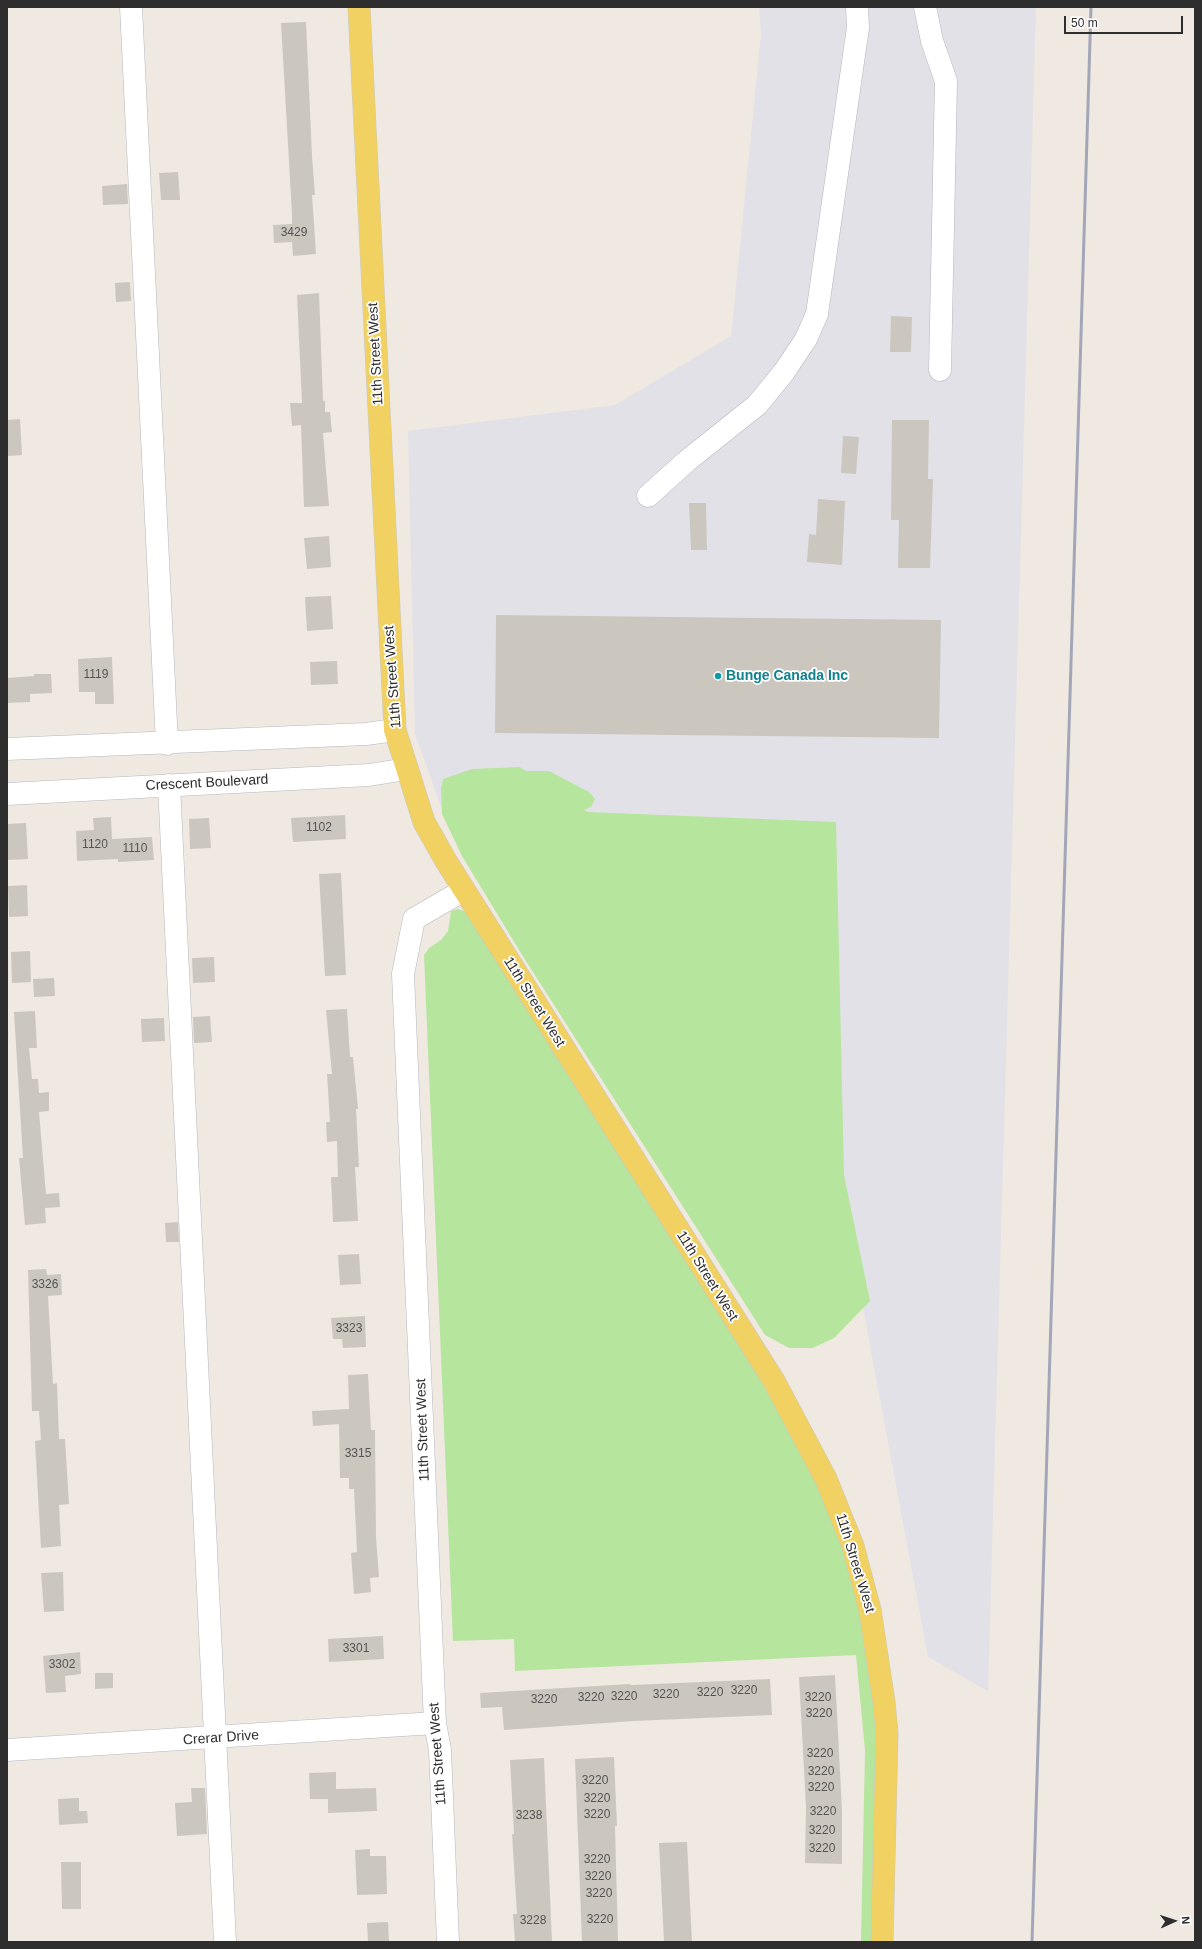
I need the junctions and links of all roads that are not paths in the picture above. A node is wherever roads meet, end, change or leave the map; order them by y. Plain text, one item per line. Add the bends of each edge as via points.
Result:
1 (132, 7) edge
2 (359, 7) edge
3 (857, 7) edge
4 (925, 7) edge
5 (940, 370) dead end
6 (648, 496) dead end
7 (395, 730) junction
8 (168, 744) junction
9 (7, 750) edge
10 (406, 769) junction
11 (169, 785) junction
12 (7, 794) edge
13 (464, 890) junction
14 (435, 1724) junction
15 (215, 1738) junction
16 (7, 1750) edge
17 (225, 1942) edge
18 (448, 1942) edge
19 (882, 1942) edge

1 - 8 street
2 - 7 main road, 11th Street West
3 - 6 street via 858,28 817,314 806,339 757,405 688,460
4 - 5 street via 932,41 946,81
7 - 8 street via 366,734
7 - 10 main road, 11th Street West
8 - 9 street
10 - 11 street, Crescent Boulevard via 369,775
10 - 13 main road, 11th Street West via 424,822
11 - 12 street, Crescent Boulevard
11 - 15 street
13 - 14 street, 11th Street West via 414,919 403,974
13 - 19 main road, 11th Street West via 774,1381 829,1486 853,1546 870,1610 887,1733
14 - 15 street, Crerar Drive
14 - 18 street, 11th Street West via 440,1750
15 - 16 street, Crerar Drive
15 - 17 street

